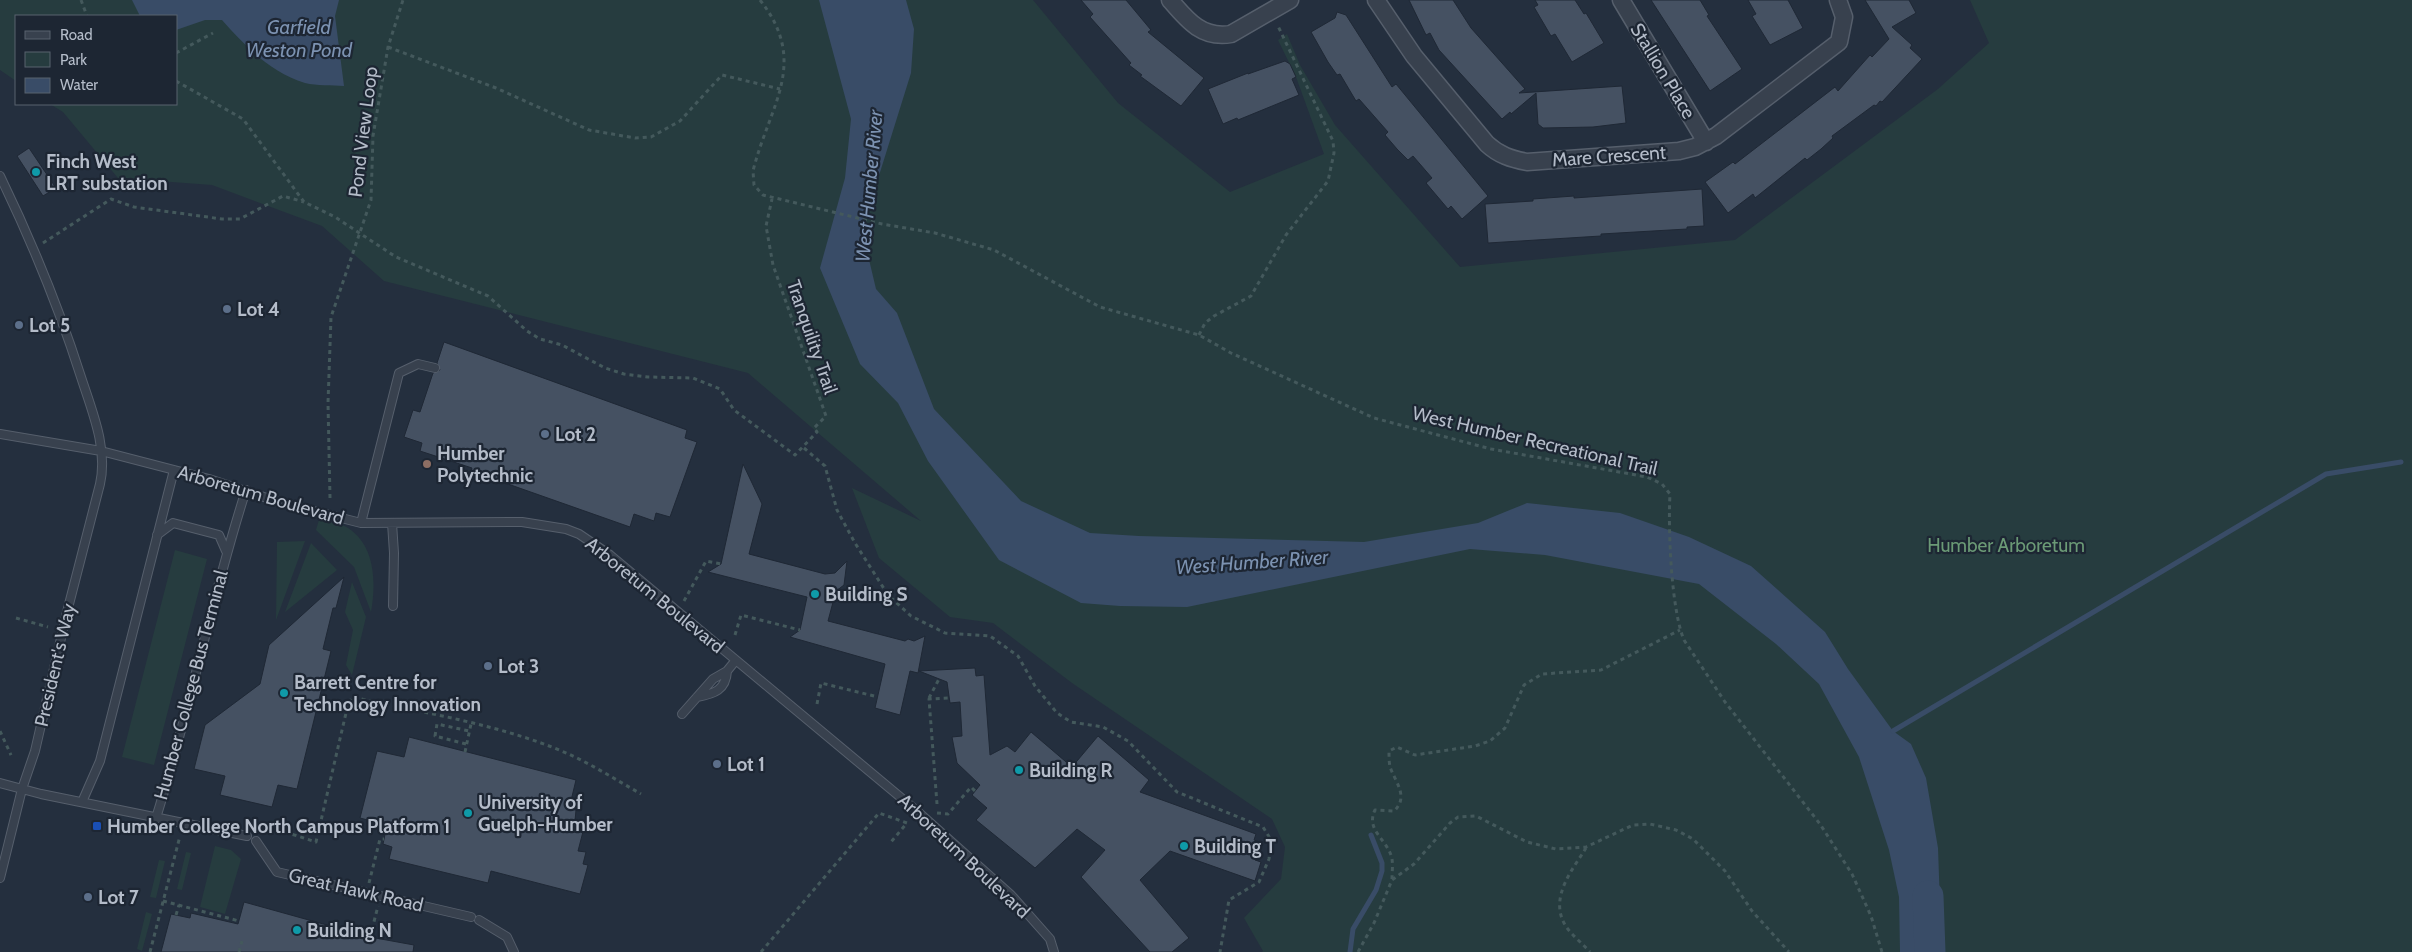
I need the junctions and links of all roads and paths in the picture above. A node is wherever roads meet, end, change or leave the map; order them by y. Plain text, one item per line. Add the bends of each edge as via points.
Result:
1 (81, 0) edge
2 (402, 0) edge
3 (760, 0) edge
4 (1170, 0) edge
5 (1290, 0) edge
6 (1376, 0) edge
7 (1621, 0) edge
8 (1838, 0) edge
9 (1270, 11) junction
10 (87, 15) edge
11 (213, 33) dead end
12 (388, 47) junction
13 (178, 52) edge
14 (178, 83) edge
15 (780, 88) junction
16 (1706, 142) junction
17 (0, 176) edge
18 (772, 198) junction
19 (304, 202) junction
20 (360, 235) junction
21 (43, 243) dead end
22 (1199, 335) junction
23 (435, 368) dead end
24 (0, 434) edge
25 (804, 448) junction
26 (101, 451) junction
27 (174, 470) junction
28 (246, 490) junction
29 (330, 498) dead end
30 (361, 522) junction
31 (392, 523) junction
32 (157, 535) junction
33 (226, 551) junction
34 (721, 564) dead end
35 (682, 603) dead end
36 (393, 606) dead end
37 (16, 618) dead end
38 (48, 627) dead end
39 (800, 630) dead end
40 (1680, 630) junction
41 (735, 635) dead end
42 (736, 660) junction
43 (939, 679) dead end
44 (878, 697) dead end
45 (949, 698) dead end
46 (929, 699) junction
47 (817, 704) dead end
48 (682, 714) dead end
49 (471, 724) junction
50 (0, 731) edge
51 (469, 731) junction
52 (466, 744) junction
53 (465, 752) dead end
54 (12, 755) dead end
55 (0, 783) edge
56 (22, 789) junction
57 (975, 791) dead end
58 (641, 794) dead end
59 (82, 802) junction
60 (937, 804) dead end
61 (917, 811) junction
62 (156, 818) junction
63 (907, 823) junction
64 (285, 832) dead end
65 (180, 836) dead end
66 (247, 836) dead end
67 (384, 839) dead end
68 (256, 841) dead end
69 (891, 842) dead end
70 (1586, 847) junction
71 (0, 878) edge
72 (1392, 880) junction
73 (367, 893) junction
74 (163, 901) junction
75 (178, 905) junction
76 (176, 915) dead end
77 (375, 918) dead end
78 (239, 921) dead end
79 (370, 937) dead end
80 (242, 941) dead end
81 (150, 952) edge
82 (239, 952) edge
83 (514, 952) edge
84 (761, 952) edge
85 (1054, 952) edge
86 (1220, 952) edge
87 (1358, 952) edge
88 (1590, 952) edge
89 (1789, 952) edge
90 (1882, 952) edge

1 - 10 path
2 - 12 path, Pond View Loop
3 - 15 path, West Humber Recreational Trail via 776,24 784,48
4 - 9 street via 1190,24 1208,34 1231,34
5 - 9 street
6 - 16 street, Mare Crescent via 1414,56 1495,152 1527,162 1679,151
7 - 16 street, Stallion Place
8 - 16 street, Mare Crescent via 1844,17 1839,42
9 - 22 path via 1333,141 1331,170 1325,186 1286,235 1251,296 1214,316 1205,323
11 - 13 path
12 - 15 path via 496,88 589,130 635,138 651,138 680,122 722,75
12 - 20 path, Pond View Loop via 373,136 371,200
14 - 19 path, Pond View Loop via 243,119
15 - 18 path, West Humber Recreational Trail via 753,174 757,190
17 - 26 lane, President's Way via 40,261 65,326 96,423
18 - 22 path, West Humber Recreational Trail via 994,250 1100,307
18 - 25 path, Tranquility Trail via 766,226 772,265 826,416 814,428 817,432
19 - 20 path, Pond View Loop via 335,217
19 - 21 path via 283,196 240,219 222,219 134,206 111,199
20 - 25 path via 396,257 488,296 527,331 540,339 562,344 605,368 648,377 694,378 720,389 734,410 795,455
20 - 29 path via 331,317 328,403
22 - 40 path, West Humber Recreational Trail via 1231,353 1374,418 1491,449 1647,477 1662,484 1670,494 1669,519
23 - 30 lane via 418,364 399,373
24 - 26 lane, Arboretum Boulevard
25 - 86 path via 825,466 837,510 888,595 911,616 945,633 990,636 1018,656 1035,686 1057,713 1071,722 1103,727 1128,741 1177,792 1263,827 1271,840 1269,858 1259,882 1229,900
26 - 27 lane, Arboretum Boulevard
26 - 56 lane, President's Way via 100,484 35,751
27 - 28 lane, Arboretum Boulevard
27 - 32 lane
28 - 30 lane, Arboretum Boulevard via 282,503
28 - 33 lane, Humber College Bus Terminal
30 - 31 lane, Arboretum Boulevard
31 - 36 lane
31 - 42 lane, Arboretum Boulevard via 522,522 579,534 610,555
32 - 33 lane, Humber College Bus Terminal via 173,523 218,535
32 - 59 lane via 100,761
33 - 62 lane, Humber College Bus Terminal
34 - 35 path via 706,561
37 - 38 path
39 - 41 path via 742,614
40 - 72 path via 1601,670 1542,674 1524,685 1505,728 1490,741 1414,755 1397,747 1389,751 1389,765 1402,795 1401,805 1394,811 1375,810 1371,817 1372,826 1392,858
40 - 90 path, West Humber Recreational Trail via 1695,659 1820,824 1852,874 1871,916
42 - 48 lane via 727,671 713,679
42 - 61 lane, Arboretum Boulevard
43 - 46 path
44 - 47 path via 822,682
45 - 46 path
46 - 60 path
49 - 51 path
49 - 58 path via 525,738 576,758
49 - 64 path via 352,697 316,842
50 - 54 path
51 - 52 path
51 - 52 path via 437,724 434,736
52 - 53 path
55 - 56 lane
56 - 59 lane
56 - 71 lane, President's Way
57 - 61 path via 971,787 948,814
59 - 62 lane
61 - 63 path
61 - 85 lane, Arboretum Boulevard via 1011,895 1050,939
62 - 66 lane
63 - 69 path
63 - 84 path via 879,813
65 - 74 path
67 - 73 path via 380,839
68 - 73 lane, Great Hawk Road via 277,872
70 - 72 path via 1540,847 1476,816 1458,817 1414,864
70 - 88 path via 1565,882 1560,903 1564,922
70 - 89 path via 1633,825 1662,825 1693,839 1725,871 1752,912
72 - 87 path
73 - 83 lane, Great Hawk Road via 475,918 507,937
74 - 75 path
74 - 81 path
75 - 76 path
75 - 78 path
77 - 79 path
80 - 82 path

